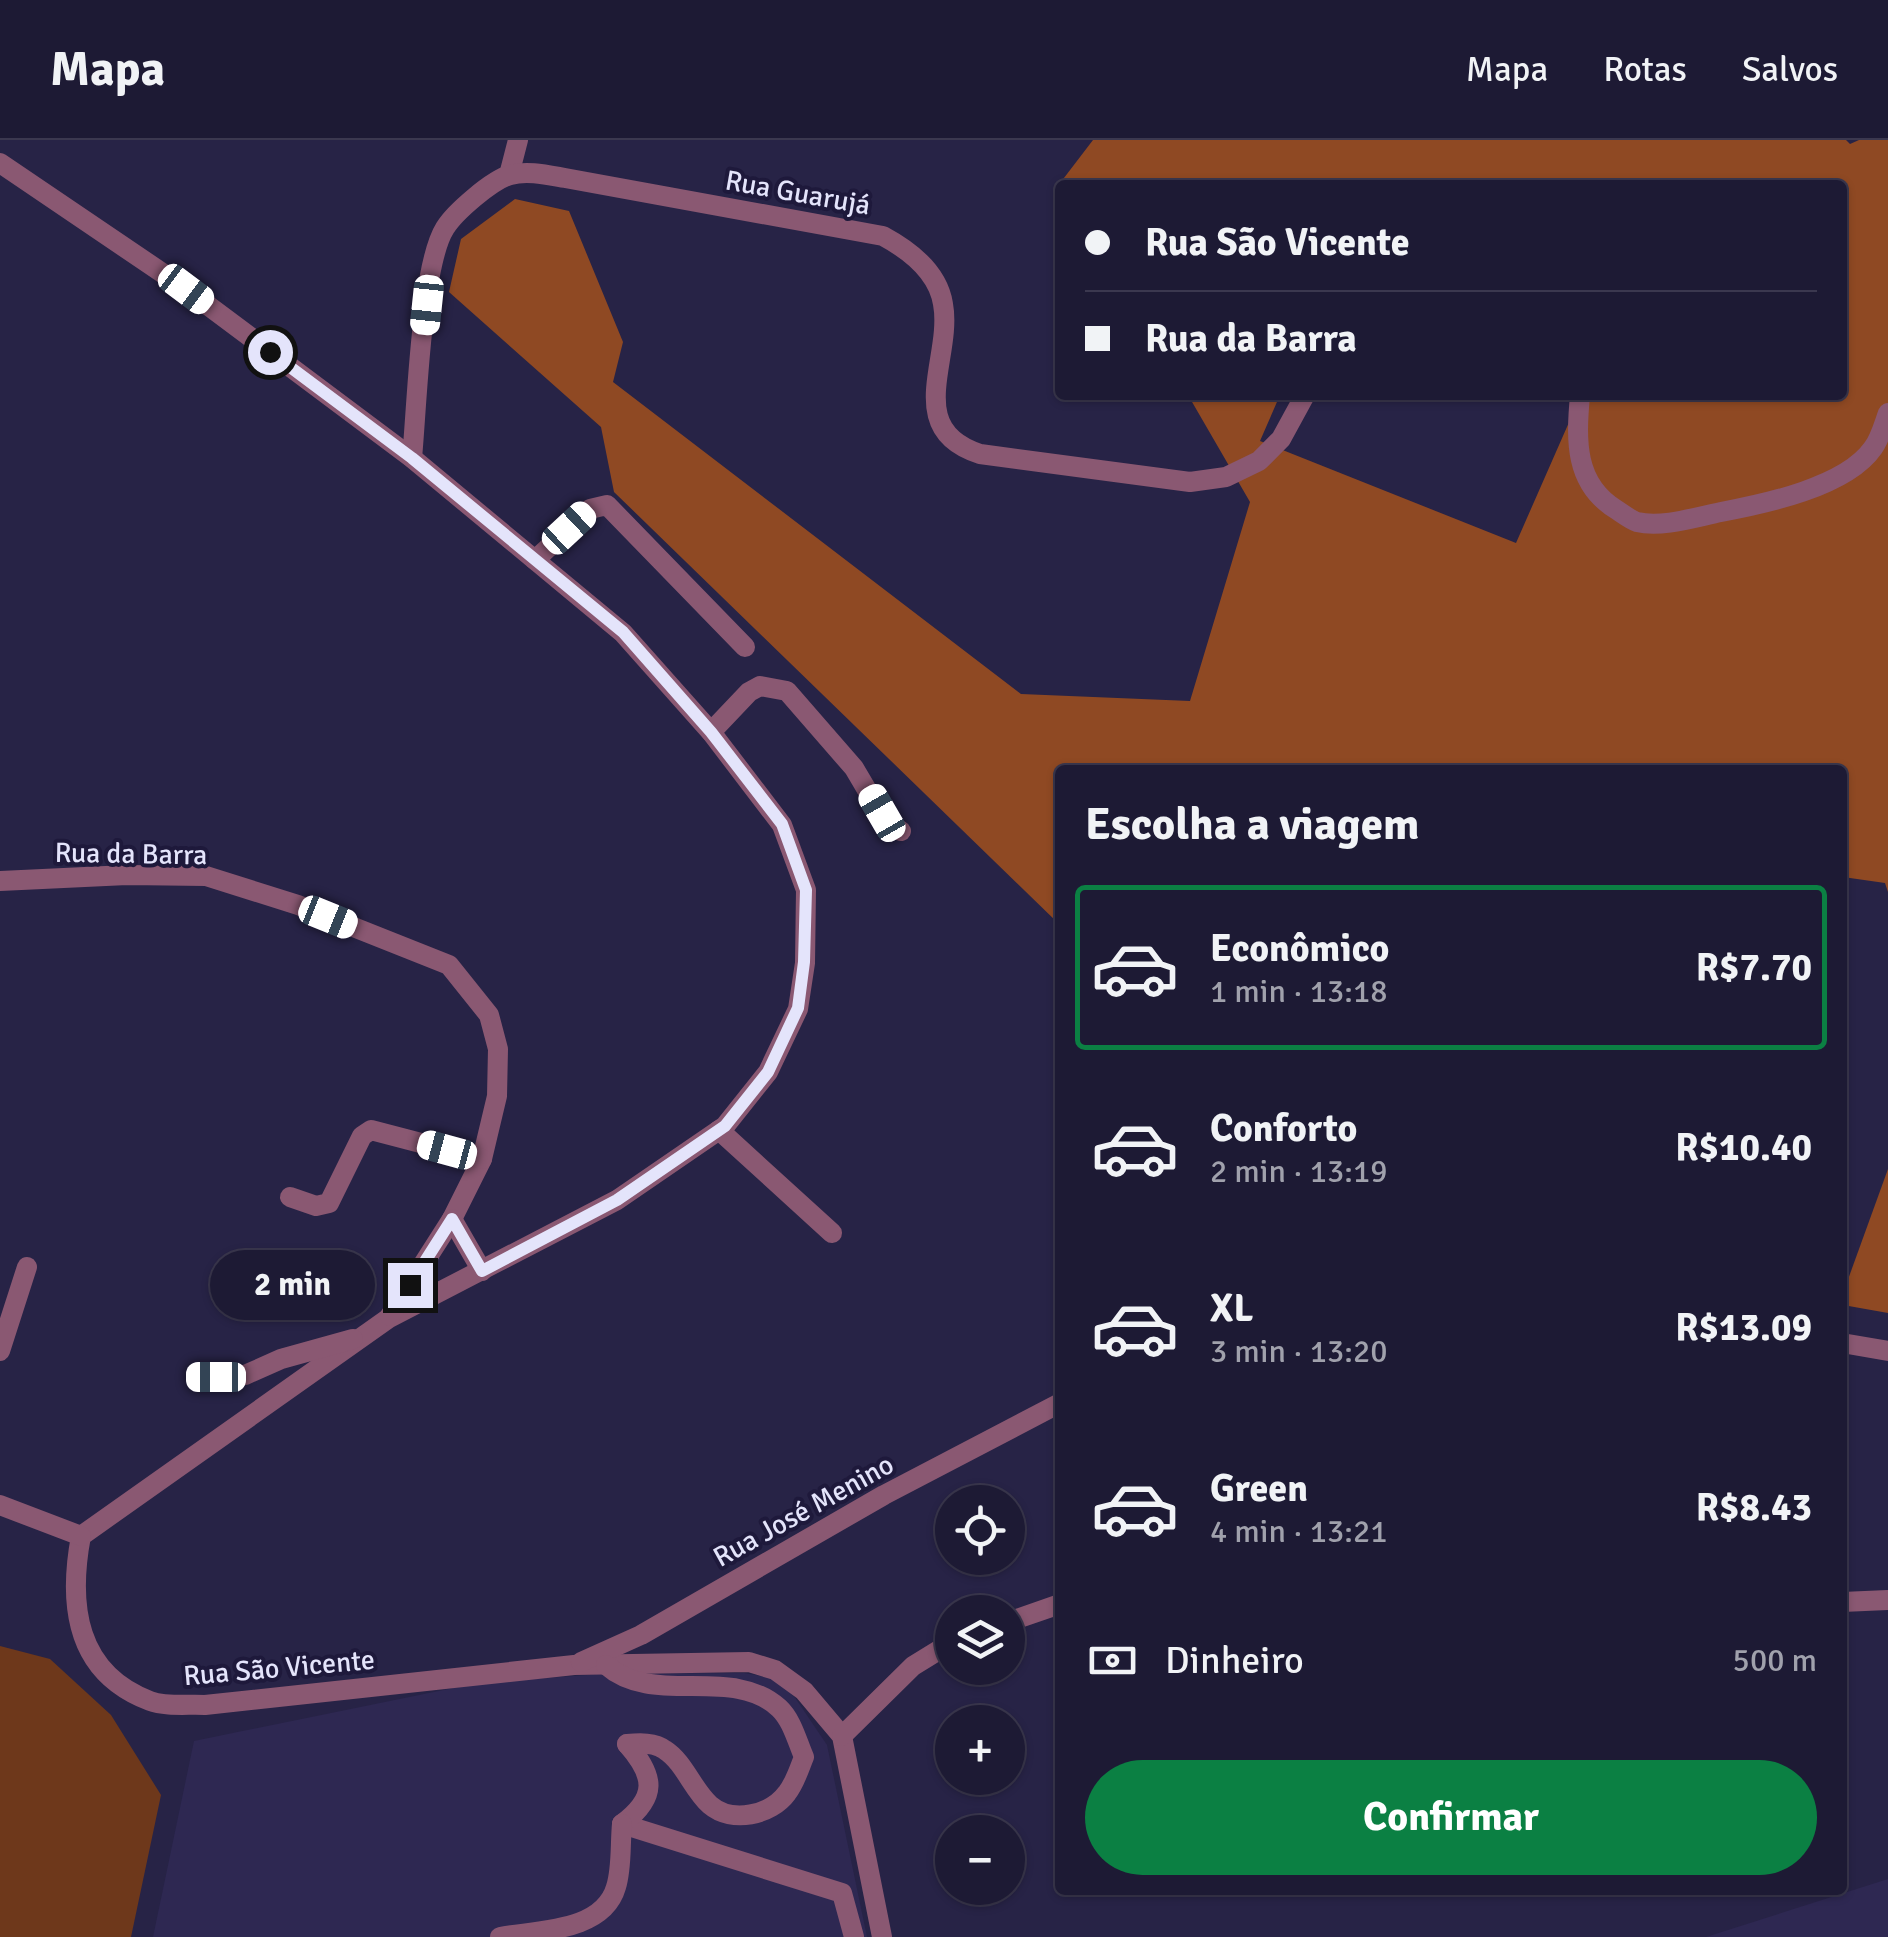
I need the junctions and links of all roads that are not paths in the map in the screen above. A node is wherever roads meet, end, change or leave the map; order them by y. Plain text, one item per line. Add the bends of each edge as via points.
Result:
1 (518, 140) edge
2 (0, 163) edge
3 (509, 175) junction
4 (1302, 400) edge
5 (1580, 400) edge
6 (1888, 413) edge
7 (412, 458) junction
8 (535, 560) junction
9 (745, 647) dead end
10 (711, 732) junction
11 (900, 831) dead end
12 (0, 881) edge
13 (719, 1130) junction
14 (482, 1160) junction
15 (290, 1197) dead end
16 (452, 1219) junction
17 (832, 1233) dead end
18 (28, 1267) dead end
19 (482, 1271) junction
20 (389, 1318) junction
21 (363, 1336) junction
22 (1847, 1343) edge
23 (0, 1351) edge
24 (1888, 1351) edge
25 (196, 1377) dead end
26 (1055, 1407) edge
27 (0, 1505) edge
28 (82, 1536) junction
29 (1888, 1600) edge
30 (1847, 1602) edge
31 (1055, 1606) edge
32 (1025, 1616) edge
33 (935, 1652) edge
34 (574, 1666) junction
35 (606, 1666) junction
36 (842, 1736) junction
37 (622, 1824) junction
38 (500, 1937) edge
39 (854, 1937) edge
40 (882, 1937) edge

1 - 3 street
2 - 7 street via 186,289
3 - 4 street, Rua Guarujá via 583,181 883,236 901,246 919,260 944,305 934,401 940,424 965,450 1190,482 1226,477 1259,461 1281,439
3 - 7 street via 466,204 444,229 431,266
5 - 6 street via 1578,458 1589,484 1636,522 1777,502 1817,486 1873,449
7 - 8 street
8 - 9 street via 590,508 606,505
8 - 10 street via 623,632
10 - 11 street via 749,692 769,686 787,691 854,768 887,824
10 - 13 street via 782,824 806,890 798,1008 768,1072
12 - 14 street, Rua da Barra via 206,876 298,904 449,965 489,1015 498,1049 497,1096
13 - 17 street
13 - 19 street via 617,1200
14 - 15 street via 372,1130 362,1136 329,1203
14 - 16 street, Rua da Barra
16 - 19 street
16 - 20 street, Rua da Barra
18 - 23 street
19 - 20 street
20 - 21 street
21 - 25 street via 245,1375
21 - 28 street
22 - 24 street
26 - 34 street, Rua José Menino
27 - 28 street
28 - 34 street, Rua São Vicente via 74,1575 83,1639 106,1676 152,1702 205,1706
29 - 30 street
31 - 32 street
33 - 36 street
34 - 35 street
35 - 36 street via 749,1662 775,1670 804,1691
35 - 37 street via 640,1684 763,1697 788,1720 804,1757 777,1804 736,1816 710,1805 666,1750 626,1744 650,1780 640,1810
36 - 40 street
37 - 38 street via 617,1884 598,1914
37 - 39 street via 842,1892

